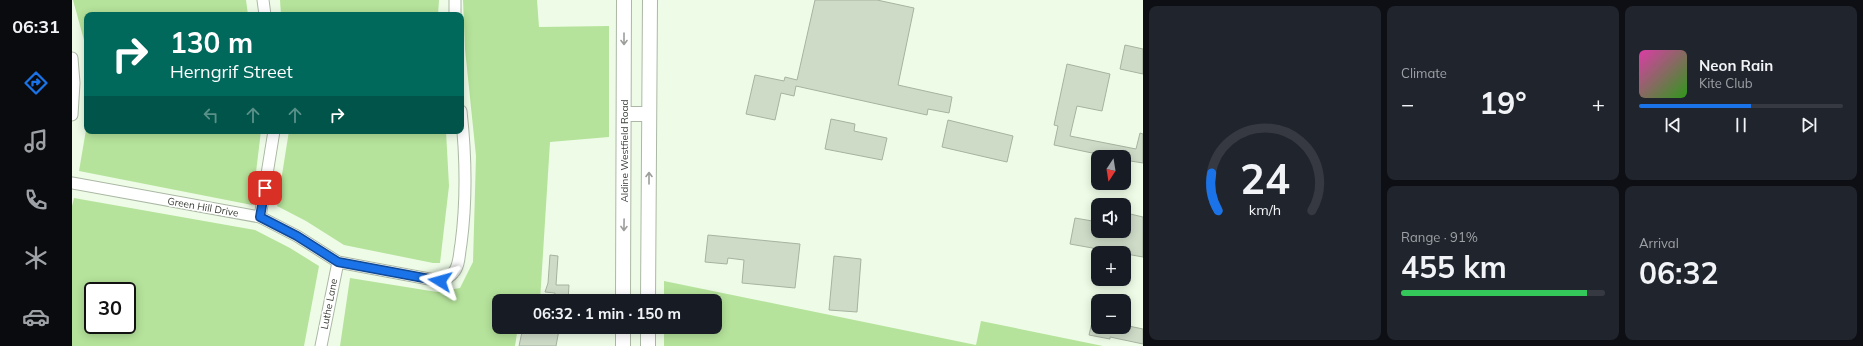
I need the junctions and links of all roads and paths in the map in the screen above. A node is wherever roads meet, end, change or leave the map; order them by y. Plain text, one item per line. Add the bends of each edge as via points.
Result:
1 (263, 0) edge
2 (455, 0) edge
3 (624, 0) edge
4 (650, 0) edge
5 (265, 12) edge
6 (455, 12) edge
7 (72, 58) edge
8 (625, 114) junction
9 (649, 114) junction
10 (72, 115) edge
11 (274, 134) edge
12 (464, 134) edge
13 (72, 183) edge
14 (260, 217) junction
15 (338, 262) junction
16 (623, 294) edge
17 (648, 294) edge
18 (623, 334) edge
19 (648, 334) edge
20 (321, 346) edge
21 (623, 346) edge
22 (648, 346) edge

1 - 5 street
2 - 6 street
3 -> 8 main road, Aldine Westfield Road
4 - 9 main road
7 - 10 street
8 - 9 main road
8 -> 16 main road, Aldine Westfield Road
17 -> 9 main road
11 - 14 street
12 - 15 street, Green Hill Drive via 466,187 463,226 458,265 450,277 440,281
13 - 14 street, Green Hill Drive
14 - 15 street, Green Hill Drive via 297,236
15 - 20 street, Luthe Lane
18 - 21 main road
19 - 22 main road

